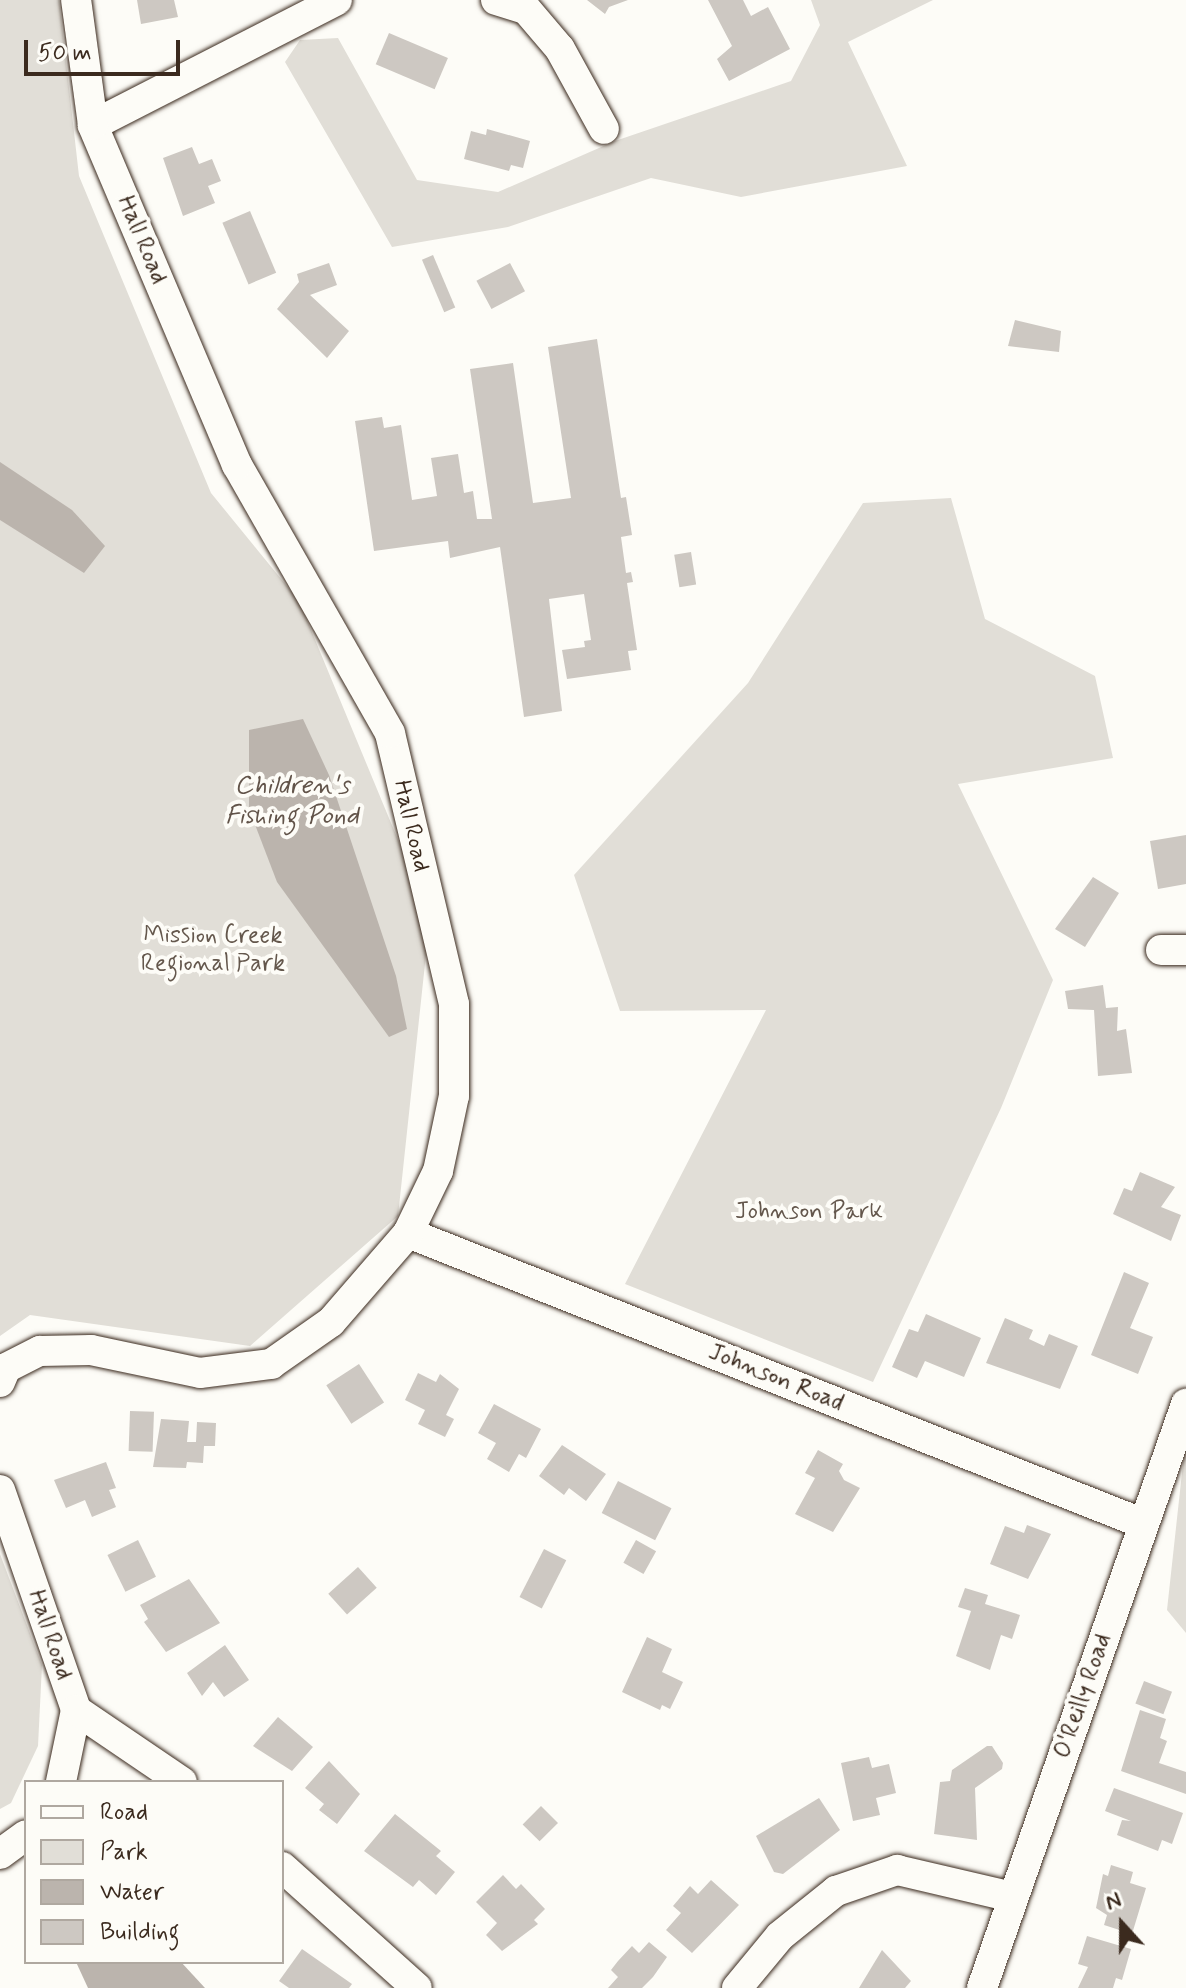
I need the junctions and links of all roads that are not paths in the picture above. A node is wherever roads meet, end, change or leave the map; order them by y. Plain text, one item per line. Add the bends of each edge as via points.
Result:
1 (76, 0) edge
2 (337, 0) edge
3 (496, 0) edge
4 (93, 125) junction
5 (604, 129) dead end
6 (408, 1233) junction
7 (0, 1382) edge
8 (1186, 1404) edge
9 (0, 1490) edge
10 (1144, 1524) junction
11 (76, 1710) junction
12 (61, 1780) edge
13 (179, 1780) edge
14 (24, 1836) edge
15 (0, 1854) edge
16 (284, 1869) edge
17 (1012, 1897) junction
18 (417, 1988) edge
19 (737, 1988) edge
20 (982, 1988) edge

1 - 4 street, Hall Road
2 - 4 street
3 - 5 street via 526,9 560,49
4 - 6 street, Hall Road via 237,465 390,733 454,1004 454,1096 438,1171
6 - 7 street, Hall Road via 331,1322 271,1364 200,1373 91,1350 40,1351 6,1368
6 - 10 street, Johnson Road
8 - 10 street, O'Reilly Road
9 - 11 street, Hall Road
10 - 17 street, O'Reilly Road
11 - 12 street, Hall Road
11 - 13 street
14 - 15 street
16 - 18 street
17 - 19 street via 897,1870 836,1891 780,1936
17 - 20 street, O'Reilly Road

